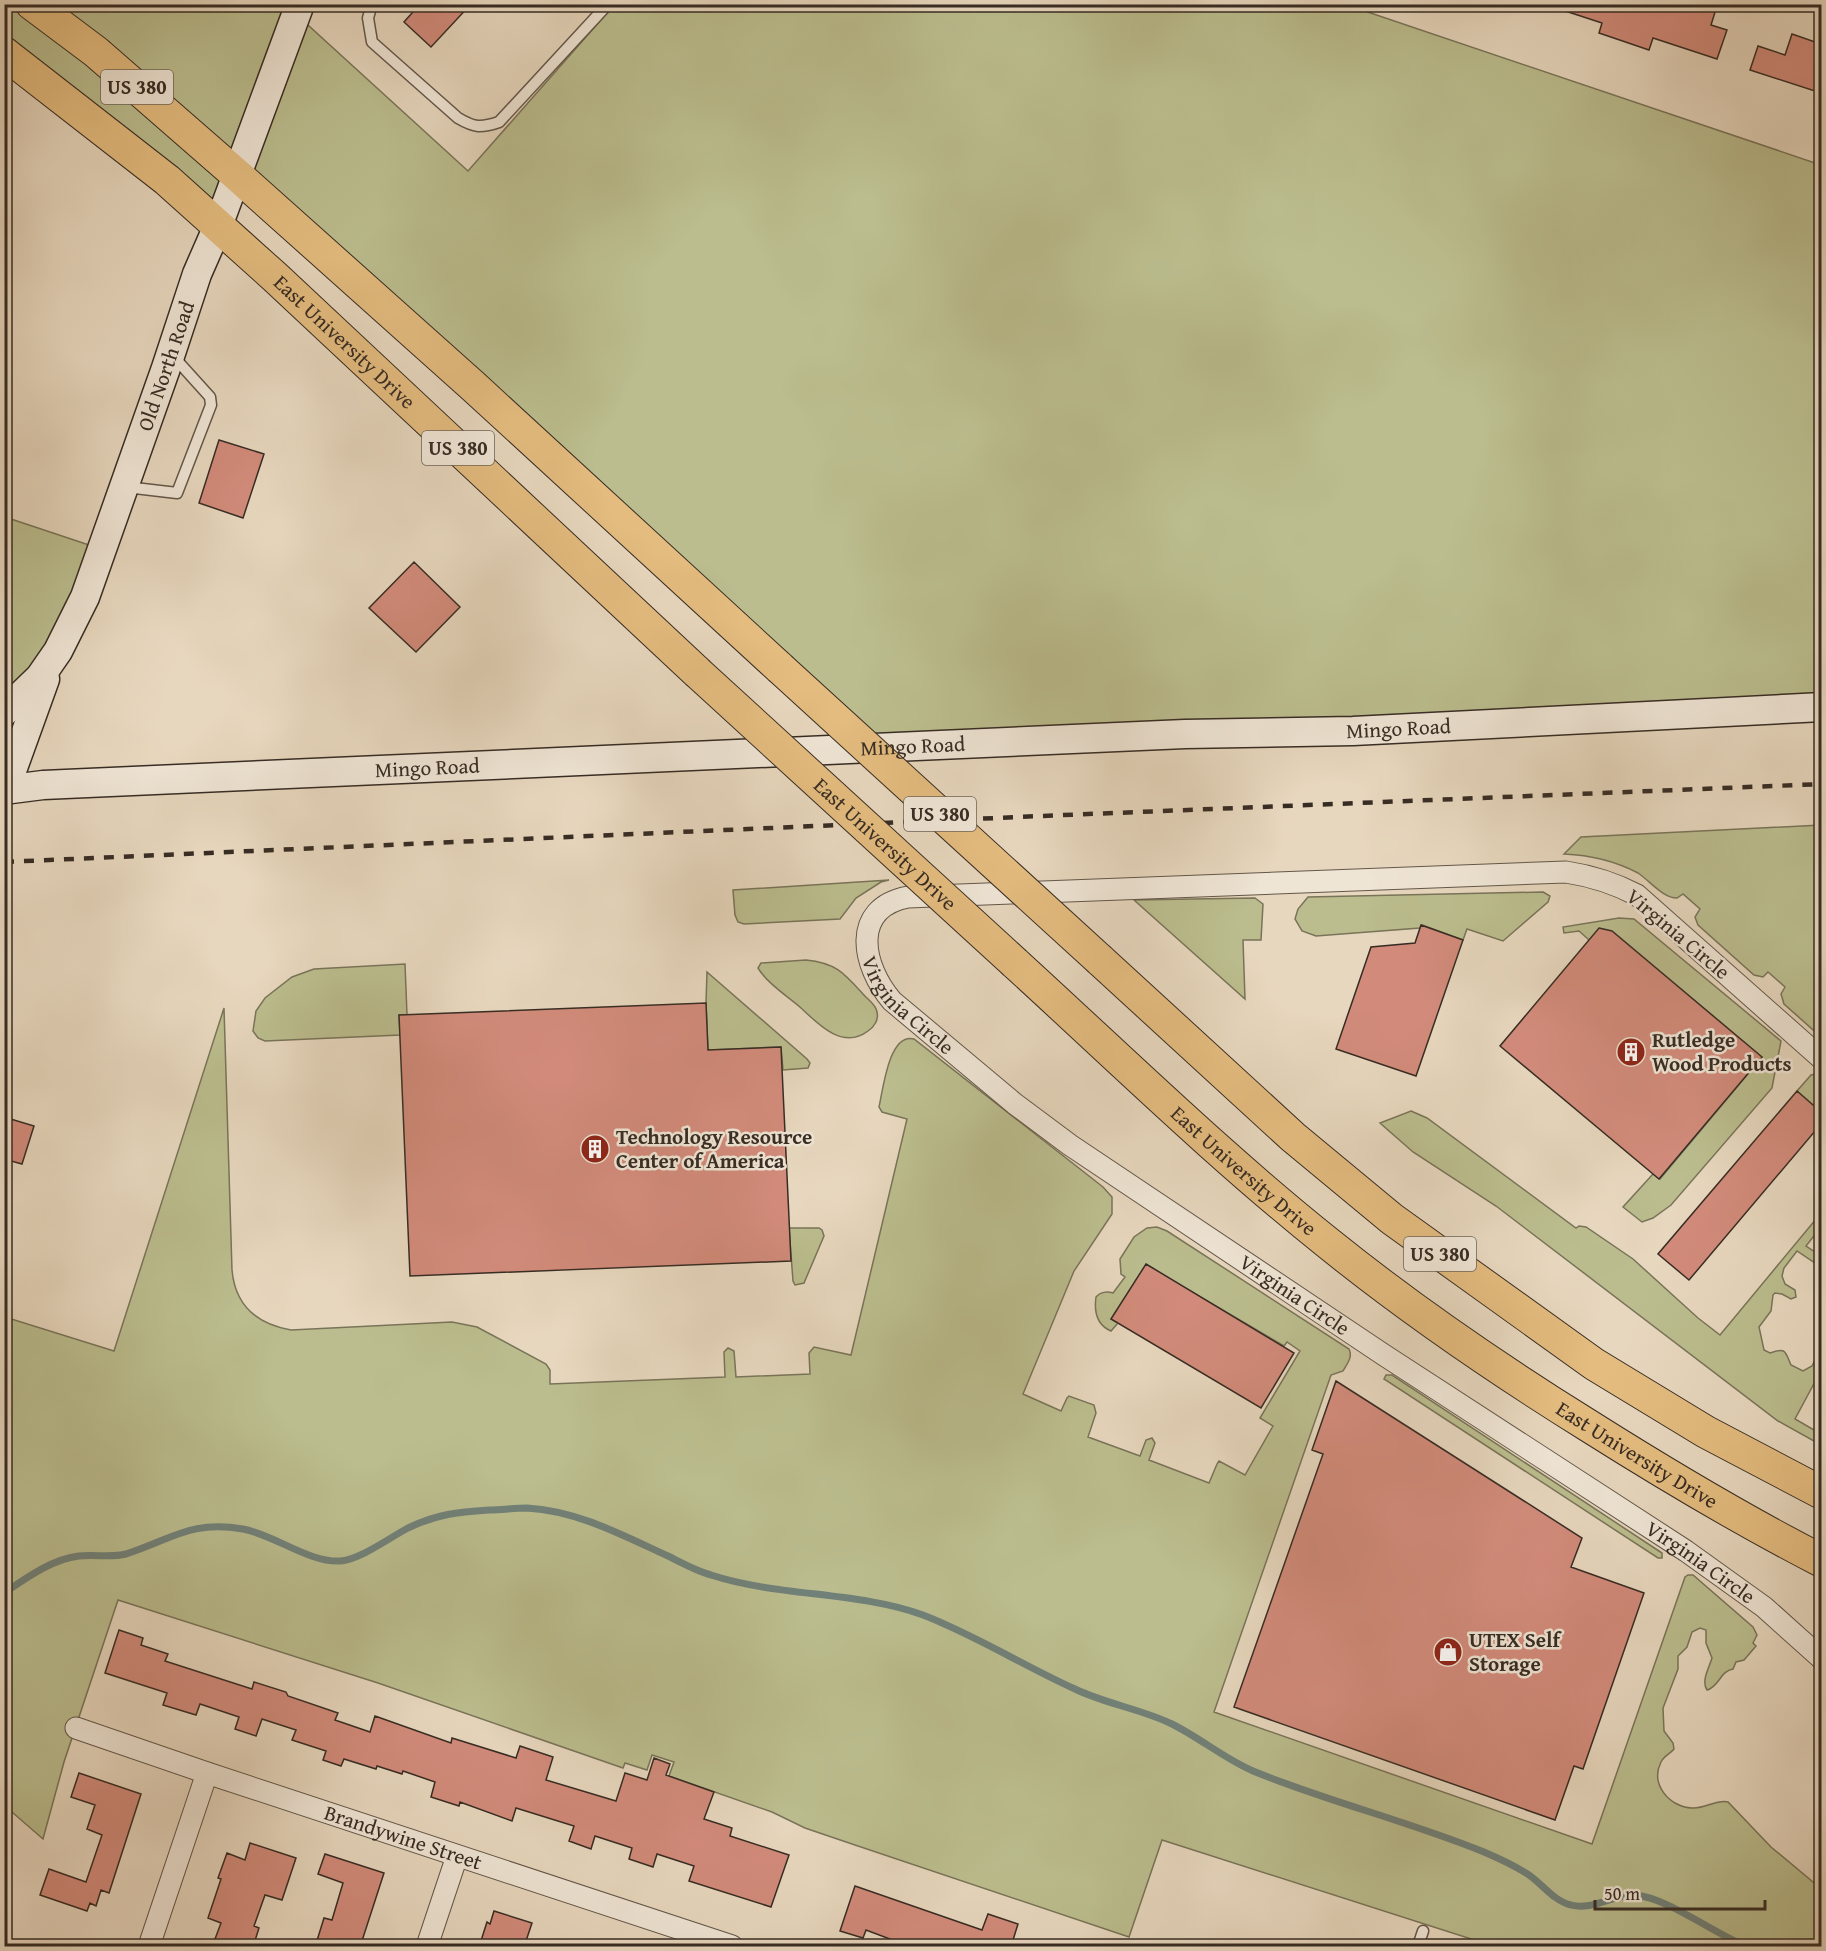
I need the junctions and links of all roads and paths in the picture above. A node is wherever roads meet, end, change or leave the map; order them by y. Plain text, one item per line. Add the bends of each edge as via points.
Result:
1 (33, 4) edge
2 (300, 4) edge
3 (372, 4) edge
4 (608, 4) edge
5 (4, 53) edge
6 (237, 175) junction
7 (218, 226) junction
8 (171, 353) junction
9 (124, 487) junction
10 (57, 651) junction
11 (1821, 707) edge
12 (4, 711) edge
13 (5, 789) edge
14 (1821, 1059) edge
15 (1821, 1493) edge
16 (1821, 1561) edge
17 (1821, 1659) edge
18 (76, 1728) dead end
19 (207, 1773) junction
20 (457, 1856) junction
21 (1423, 1931) dead end
22 (705, 1942) edge
23 (149, 1947) edge
24 (427, 1947) edge
25 (732, 1947) edge
26 (1418, 1947) edge

1 - 6 main road, US 380 via 96,52
2 - 6 street, Old North Road
3 - 4 lane via 368,18 372,42 458,118 471,126 485,126 499,122
5 - 7 main road, East University Drive / US 380 via 156,170
6 - 7 street, Old North Road
6 - 15 main road, US 380, bridge via 1293,1137 1392,1219 1594,1364 1706,1432
7 - 8 street, Old North Road via 197,274
7 - 16 main road, East University Drive / US 380, bridge via 696,672 1270,1195 1387,1288 1506,1374 1638,1457
8 - 9 street, Old North Road
8 - 9 lane via 210,396 211,405 177,493
9 - 10 street, Old North Road via 85,597
10 - 12 street, Old North Road via 40,677
10 - 13 street
11 - 13 street, Mingo Road
14 - 17 street, Virginia Circle via 1637,895 1594,876 1566,872 908,897 879,910 868,935 872,971 892,1001 1043,1125 1384,1355 1686,1551 1764,1608
18 - 19 street, Brandywine Street
19 - 20 street, Brandywine Street
19 - 23 street
20 - 22 street, Brandywine Street
20 - 24 street
21 - 26 lane
22 - 25 street, Brandywine Street

